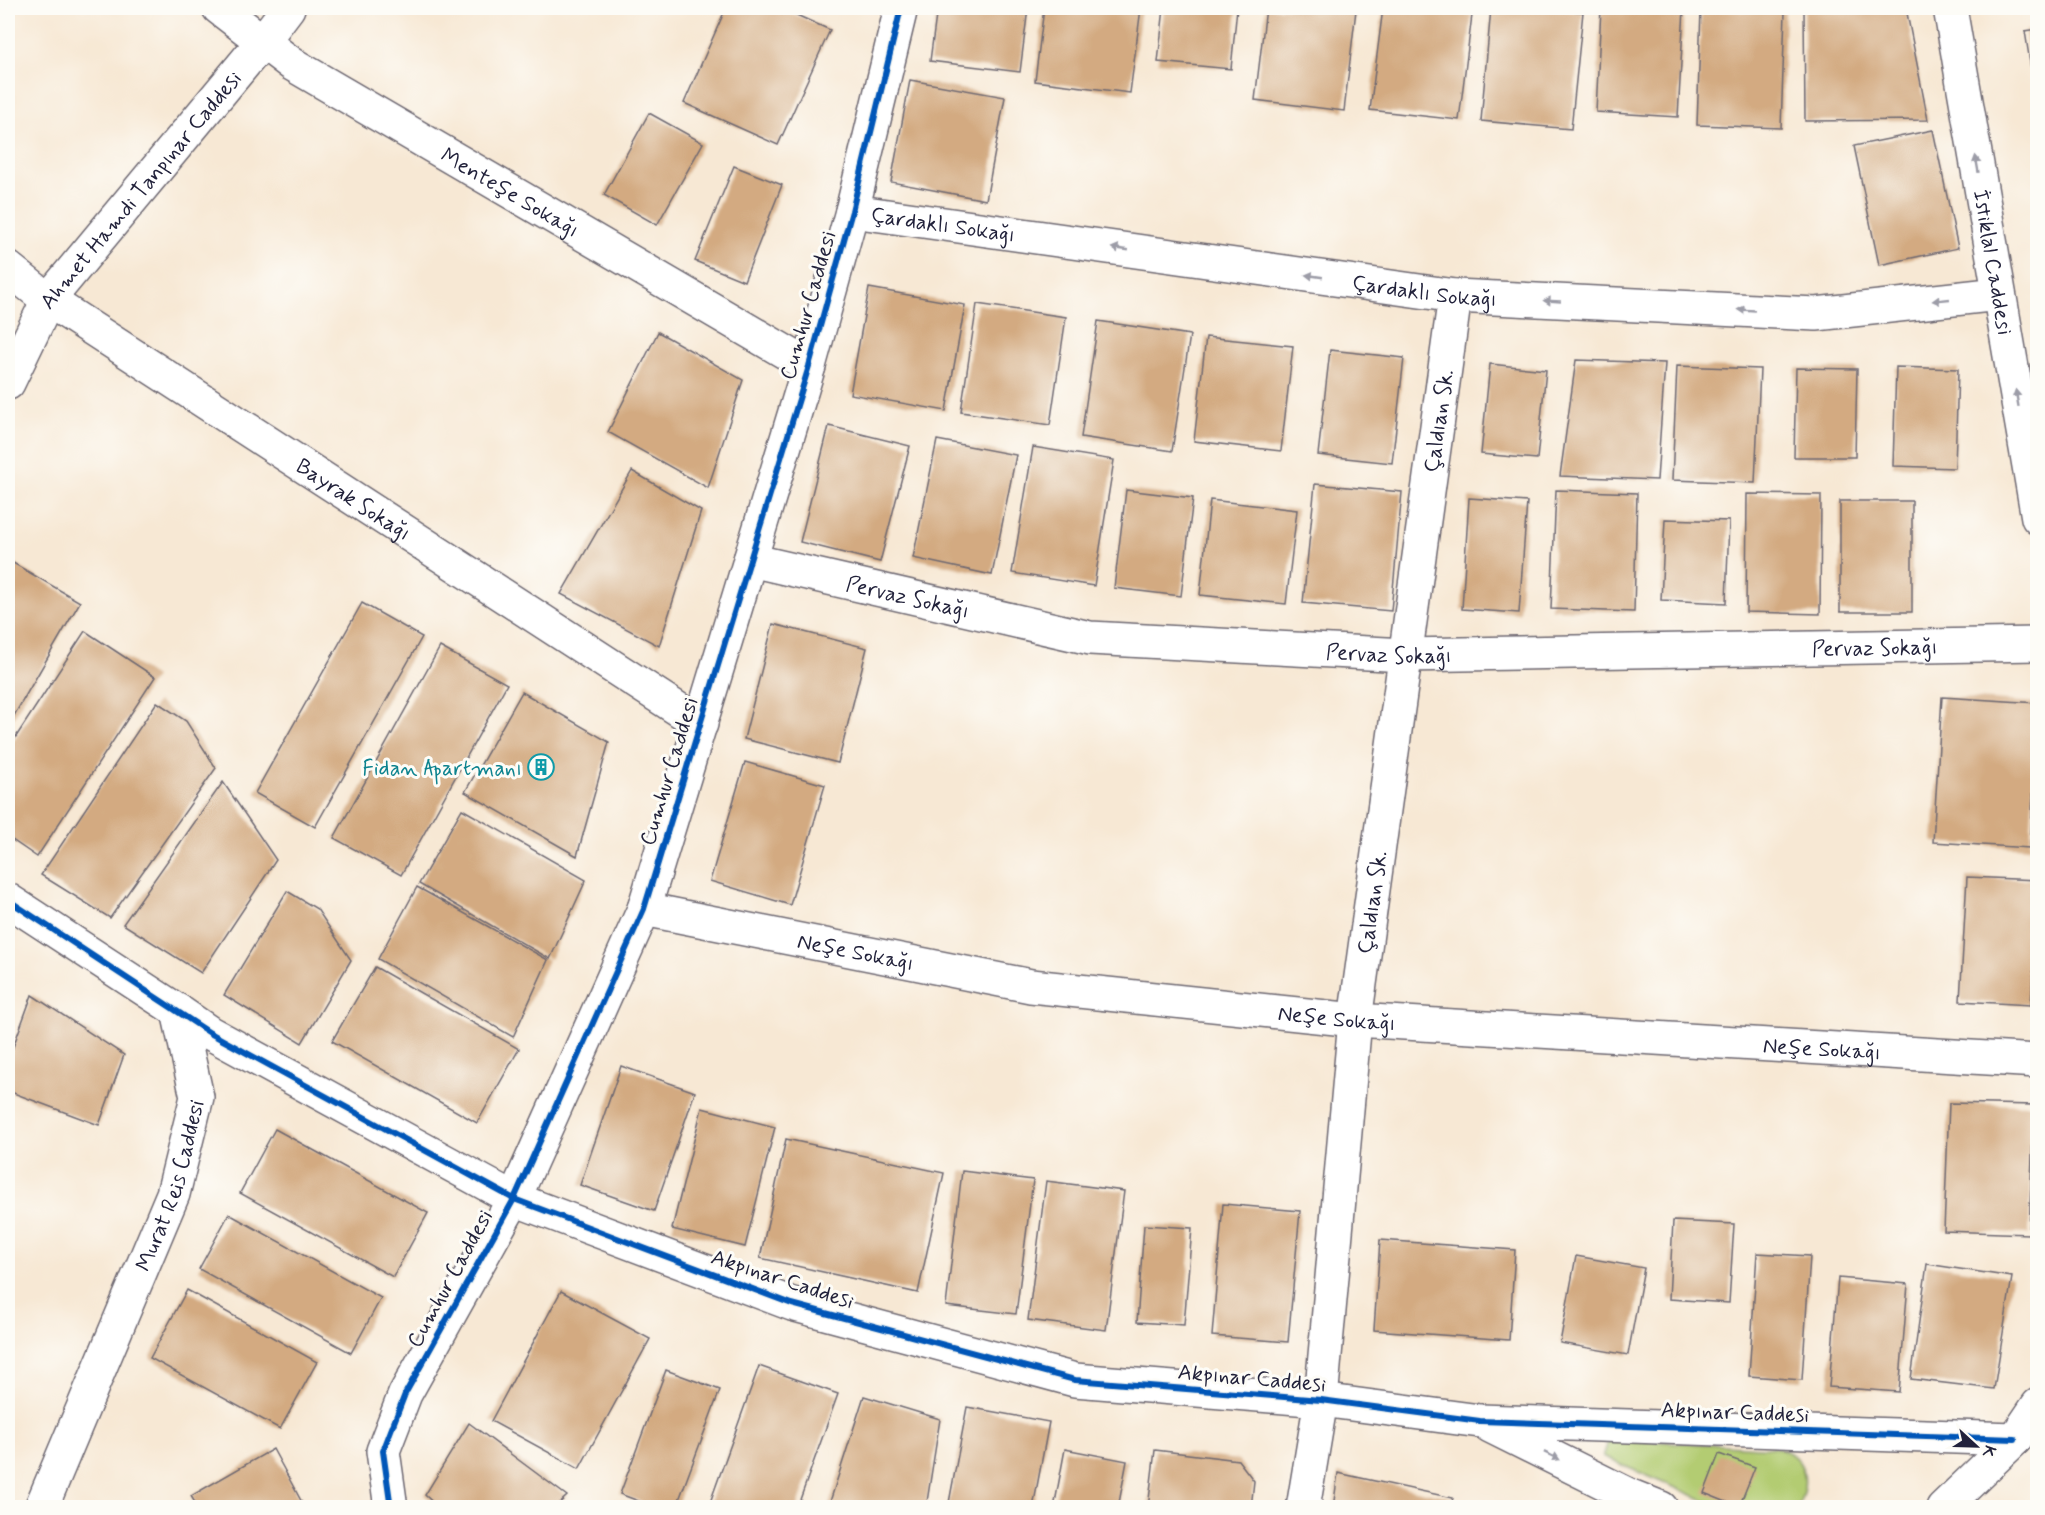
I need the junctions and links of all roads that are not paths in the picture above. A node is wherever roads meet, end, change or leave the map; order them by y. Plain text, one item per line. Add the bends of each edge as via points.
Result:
1 (219, 8) edge
2 (288, 8) edge
3 (901, 8) edge
4 (1950, 8) edge
5 (263, 41) junction
6 (852, 211) junction
7 (8, 268) edge
8 (1999, 294) junction
9 (1455, 296) junction
10 (48, 300) junction
11 (809, 366) junction
12 (8, 383) edge
13 (2037, 518) edge
14 (750, 560) junction
15 (2037, 644) edge
16 (1405, 655) junction
17 (701, 724) junction
18 (8, 900) edge
19 (644, 909) junction
20 (178, 1011) junction
21 (1355, 1020) junction
22 (2037, 1061) edge
23 (514, 1199) junction
24 (1321, 1400) junction
25 (2037, 1405) edge
26 (1480, 1421) junction
27 (2015, 1439) junction
28 (1629, 1502) edge
29 (41, 1508) edge
30 (391, 1508) edge
31 (1303, 1508) edge
32 (1661, 1508) edge
33 (1943, 1508) edge

1 - 5 street, Menteşe Sokağı
2 - 5 street, Ahmet Hamdi Tanpınar Caddesi
3 - 6 street, Cumhur Caddesi
8 -> 4 street, İstiklal Caddesi
5 - 10 street, Ahmet Hamdi Tanpınar Caddesi
5 - 11 street, Menteşe Sokağı via 292,64
9 -> 6 street, Çardaklı Sokağı
6 - 11 street, Cumhur Caddesi
7 - 10 street, Bayrak Sokağı
8 -> 9 street, Çardaklı Sokağı via 1816,314
13 -> 8 street, İstiklal Caddesi
9 - 16 street, Çaldıan Sk.
10 - 12 street, Ahmet Hamdi Tanpınar Caddesi
10 - 17 street, Bayrak Sokağı
11 - 14 street, Cumhur Caddesi
14 - 16 street, Pervaz Sokağı via 1090,638
14 - 17 street, Cumhur Caddesi
15 - 16 street, Pervaz Sokağı
16 - 21 street, Çaldıan Sk.
17 - 19 street, Cumhur Caddesi
18 - 20 street
19 - 21 street, Neşe Sokağı via 1031,986
19 - 23 street, Cumhur Caddesi
20 - 23 street, Akpınar Caddesi via 210,1033
20 - 29 street, Murat Reis Caddesi via 197,1097 173,1194
21 - 22 street, Neşe Sokağı
21 - 24 street, Çaldıan Sk.
23 - 24 street, Akpınar Caddesi via 792,1304 1075,1380
23 - 30 street, Cumhur Caddesi via 405,1394 383,1451
24 - 26 street, Akpınar Caddesi
24 - 31 street, Çaldıan Sk.
25 - 27 street
26 - 27 street, Akpınar Caddesi
26 -> 28 street, Akpınar Caddesi
27 - 33 street
28 - 32 street, Akpınar Caddesi

